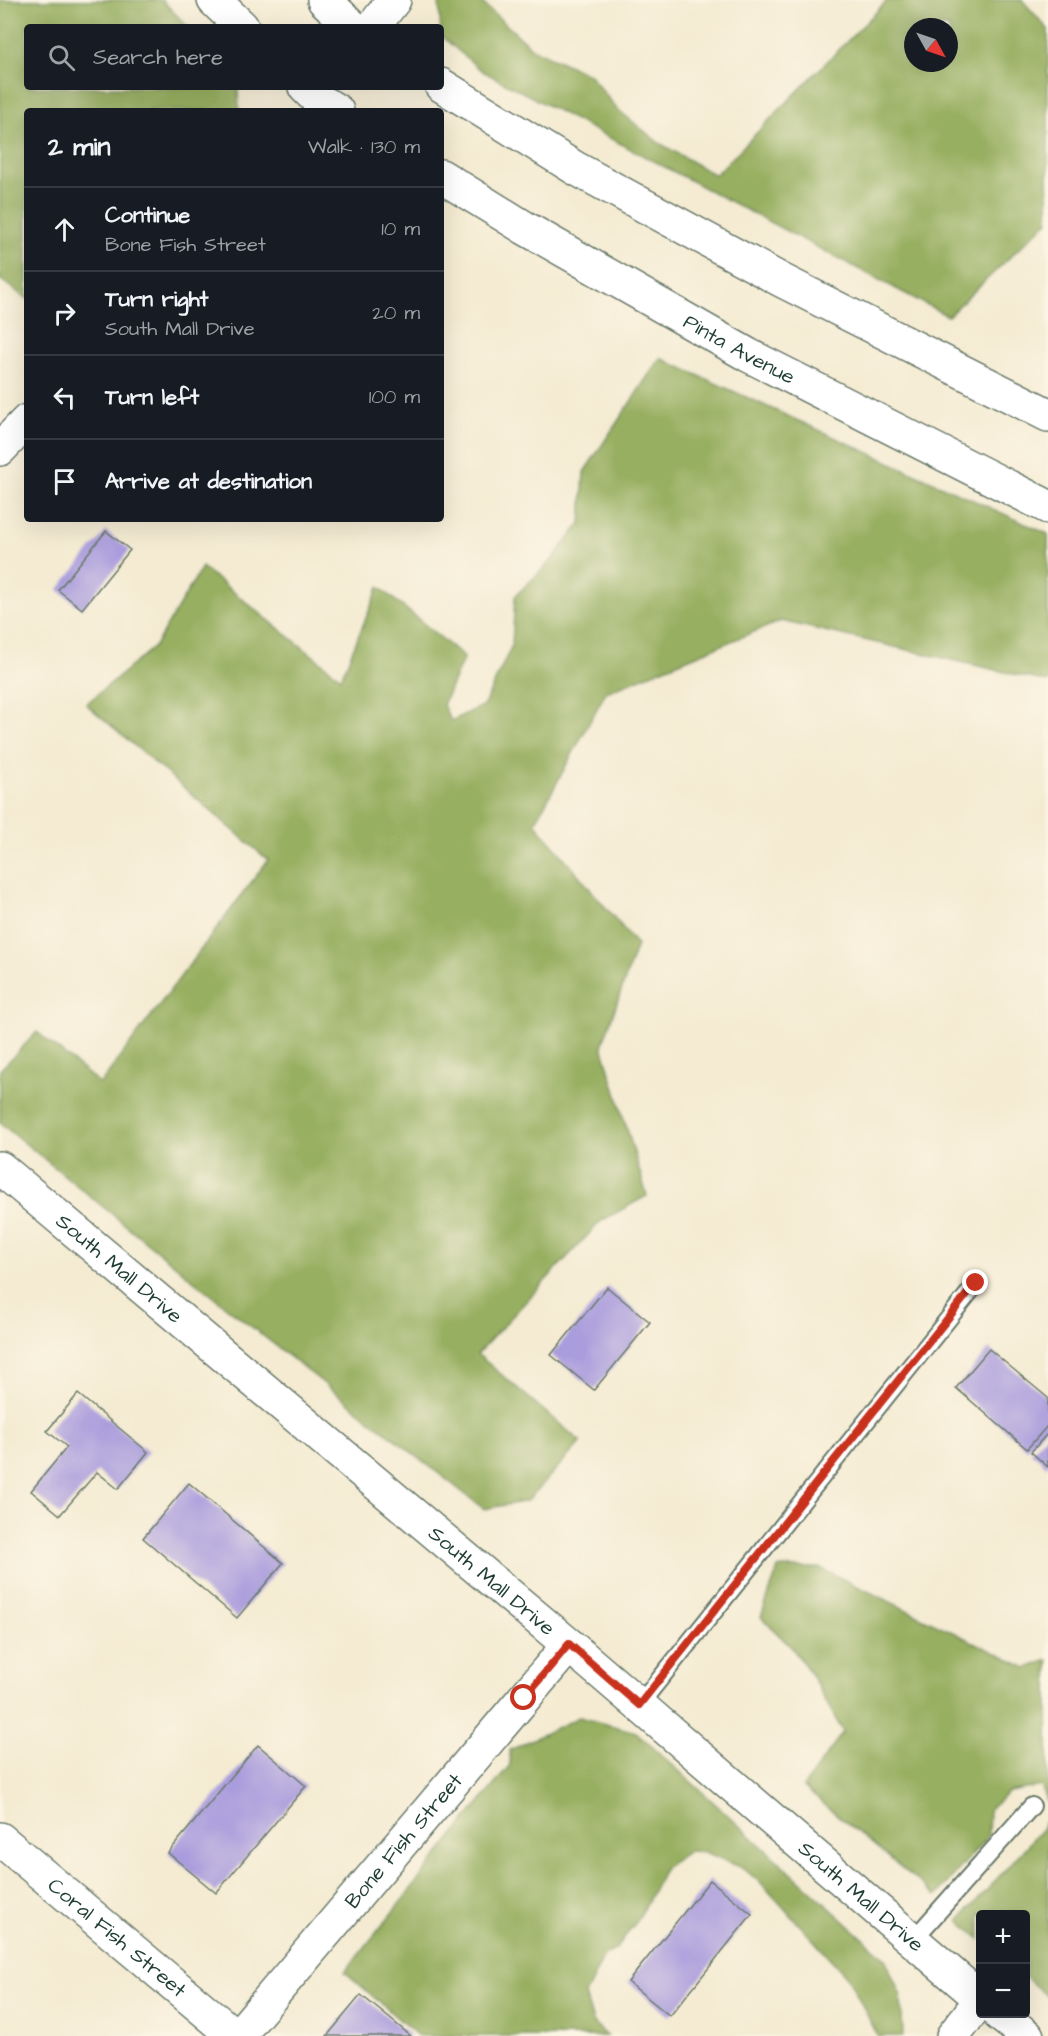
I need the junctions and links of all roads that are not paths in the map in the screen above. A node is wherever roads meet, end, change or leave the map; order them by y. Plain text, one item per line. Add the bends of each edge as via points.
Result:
1 (213, 0) edge
2 (324, 0) edge
3 (394, 0) edge
4 (239, 24) edge
5 (350, 24) edge
6 (375, 24) edge
7 (444, 87) edge
8 (444, 178) edge
9 (1048, 415) edge
10 (24, 424) edge
11 (0, 449) edge
12 (1048, 507) edge
13 (0, 1168) edge
14 (976, 1283) dead end
15 (569, 1644) junction
16 (639, 1705) junction
17 (1032, 1806) dead end
18 (0, 1839) edge
19 (913, 1940) junction
20 (976, 1996) edge
21 (976, 2006) edge
22 (1005, 2018) edge
23 (237, 2036) edge
24 (953, 2036) edge
25 (1027, 2036) edge

1 - 4 street
2 - 5 street
3 - 6 street
7 - 9 street via 574,168 781,280
8 - 12 street, Pinta Avenue via 748,355
10 - 11 street
13 - 15 street, South Mall Drive
14 - 16 lane
15 - 16 street, South Mall Drive
15 - 23 street, Bone Fish Street
16 - 19 street, South Mall Drive
17 - 19 lane
18 - 23 street, Coral Fish Street
19 - 20 street, South Mall Drive
21 - 24 street
22 - 25 street

